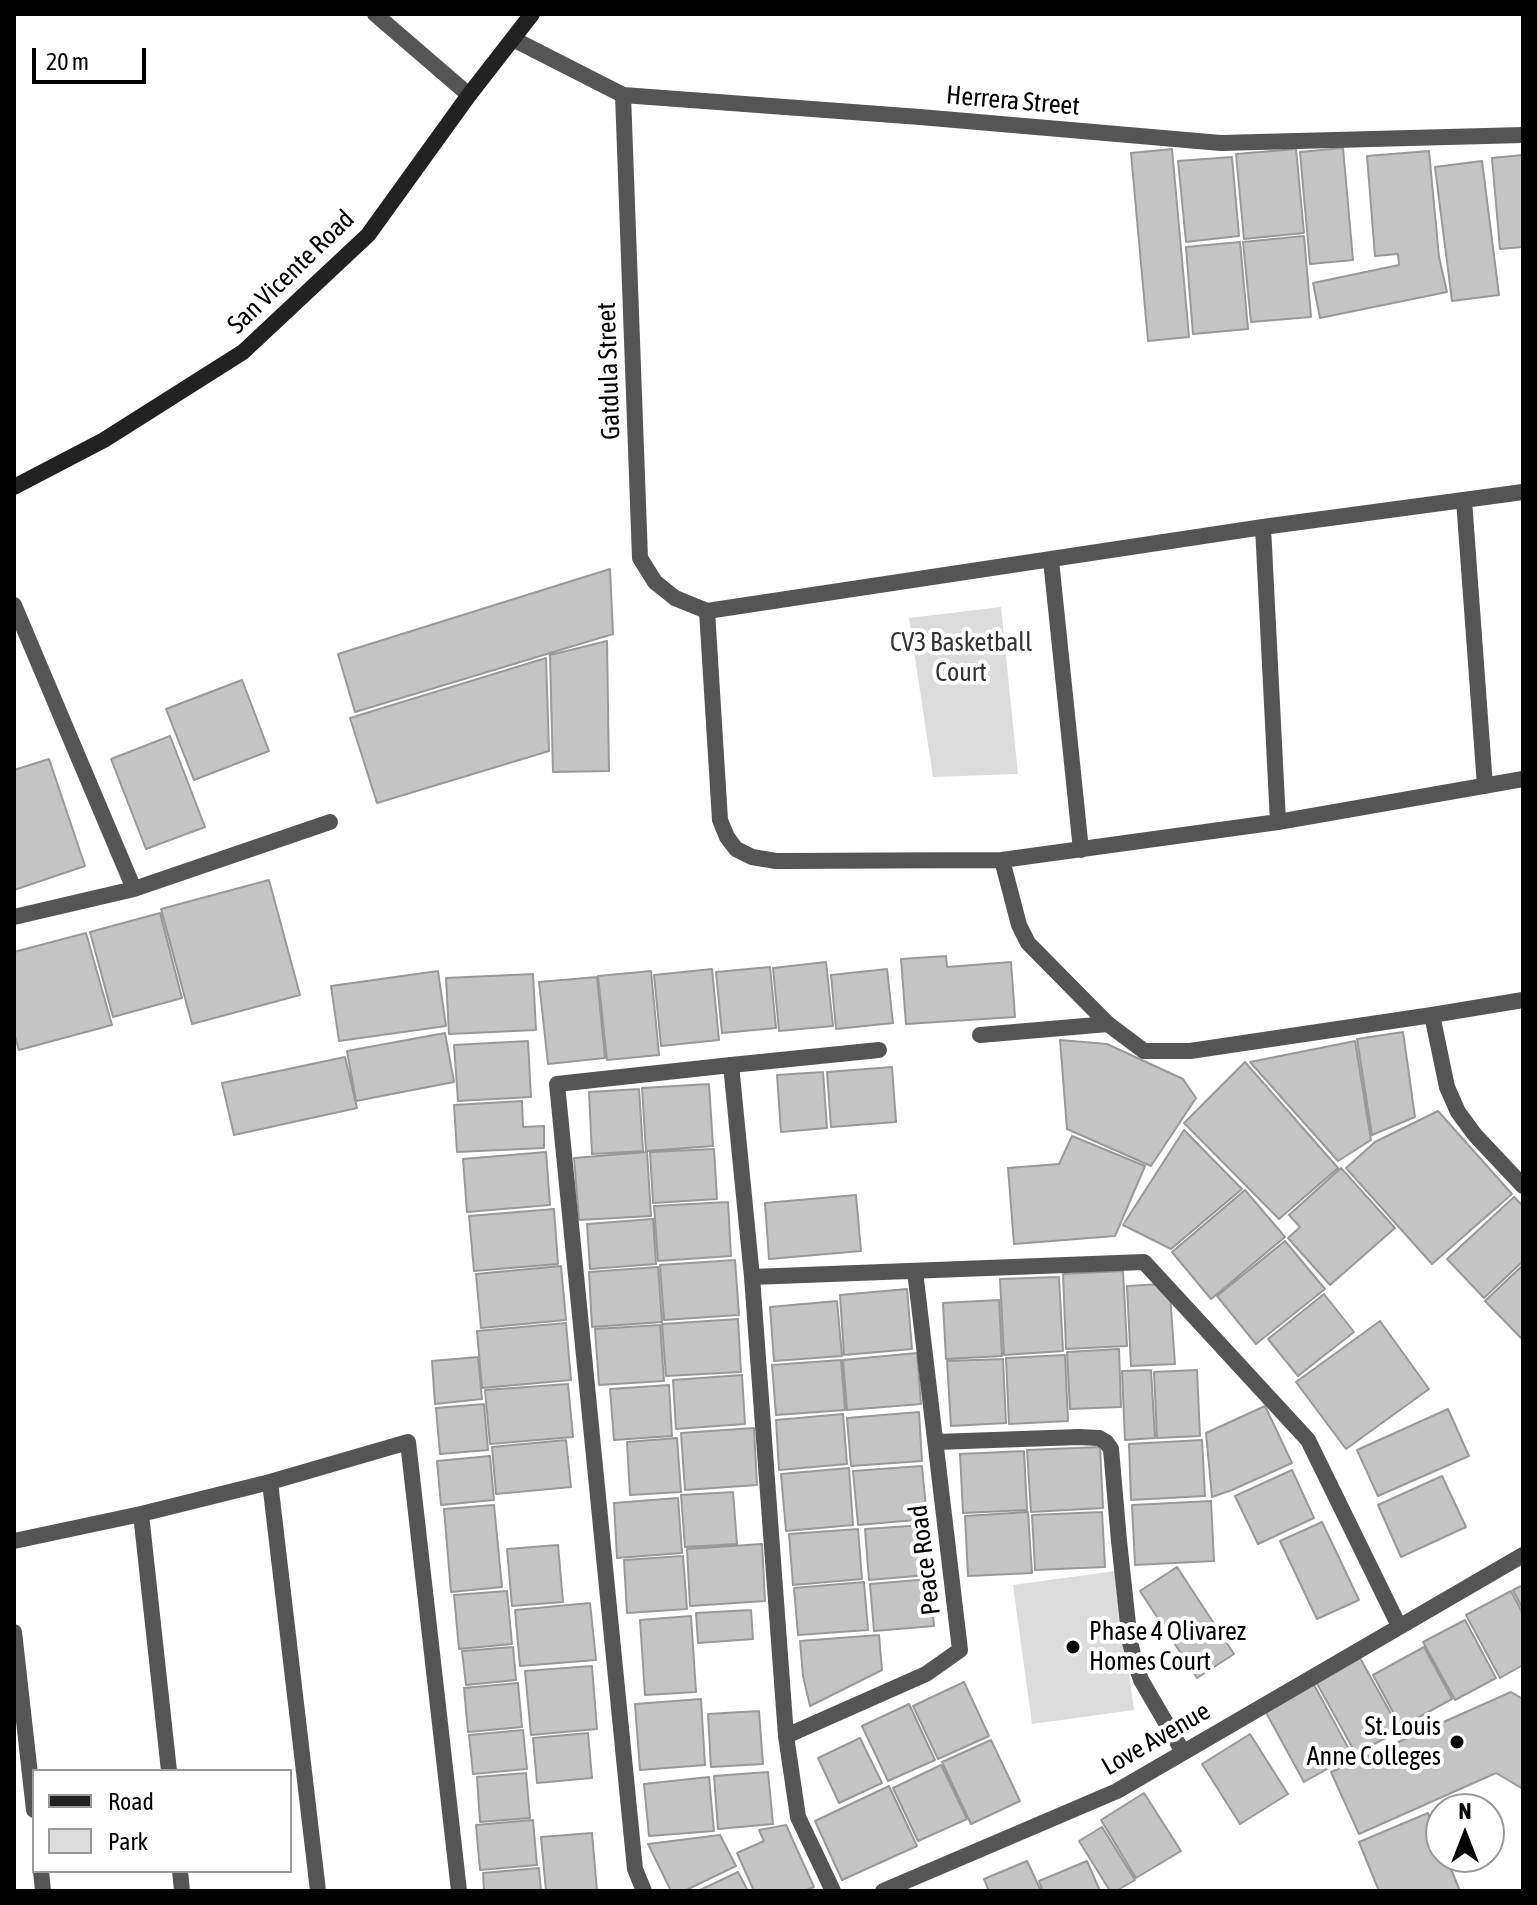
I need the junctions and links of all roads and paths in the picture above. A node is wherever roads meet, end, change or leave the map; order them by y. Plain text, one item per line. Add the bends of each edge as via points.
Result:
1 (375, 14) edge
2 (532, 14) edge
3 (513, 39) junction
4 (469, 95) junction
5 (623, 95) junction
6 (1523, 135) edge
7 (14, 487) edge
8 (1523, 492) edge
9 (1464, 500) junction
10 (1263, 527) junction
11 (1051, 560) junction
12 (14, 605) edge
13 (707, 611) junction
14 (1523, 779) edge
15 (1485, 786) junction
16 (330, 822) dead end
17 (1278, 822) junction
18 (1081, 850) junction
19 (1002, 860) junction
20 (134, 889) junction
21 (14, 917) edge
22 (1523, 1000) edge
23 (1432, 1015) junction
24 (1108, 1024) junction
25 (980, 1035) dead end
26 (879, 1050) dead end
27 (731, 1065) junction
28 (1523, 1186) edge
29 (915, 1271) junction
30 (752, 1277) junction
31 (936, 1442) junction
32 (270, 1482) junction
33 (141, 1514) junction
34 (14, 1541) edge
35 (1523, 1555) edge
36 (1399, 1626) junction
37 (14, 1632) edge
38 (786, 1736) junction
39 (1183, 1752) junction
40 (169, 1769) edge
41 (32, 1792) edge
42 (318, 1891) edge
43 (459, 1891) edge
44 (644, 1891) edge
45 (833, 1891) edge
46 (883, 1891) edge

1 - 4 street
2 - 3 main road, San Vicente Road
3 - 4 main road, San Vicente Road
3 - 5 street, Herrera Street
4 - 7 main road, San Vicente Road via 368,235 243,352 104,440
5 - 6 street, Herrera Street via 1221,143
5 - 13 street, Gatdula Street via 640,558 655,582 675,598
8 - 9 street
9 - 10 street
9 - 15 street
10 - 11 street
10 - 17 street
11 - 13 street
11 - 18 street
12 - 20 street
13 - 19 street via 720,820 736,849 776,861
14 - 15 street
15 - 17 street
16 - 20 street
17 - 18 street
18 - 19 street
19 - 24 street via 1028,943
20 - 21 street
22 - 23 street
23 - 24 street via 1190,1051 1144,1051
23 - 28 street via 1447,1087 1458,1112
24 - 25 street
26 - 27 street
27 - 30 street
27 - 44 street via 557,1084 635,1869
29 - 30 street
29 - 31 street, Peace Road
29 - 36 street via 1144,1262 1308,1440
30 - 38 street
31 - 38 street, Peace Road via 960,1650 926,1674
31 - 39 street via 1079,1437 1106,1442 1111,1449 1130,1642 1146,1689
32 - 33 street
32 - 42 street
32 - 43 street via 408,1442
33 - 34 street
33 - 40 street
35 - 36 street, Love Avenue
36 - 39 street, Love Avenue
37 - 41 street
38 - 45 street via 798,1817
39 - 46 street, Love Avenue via 1117,1791

